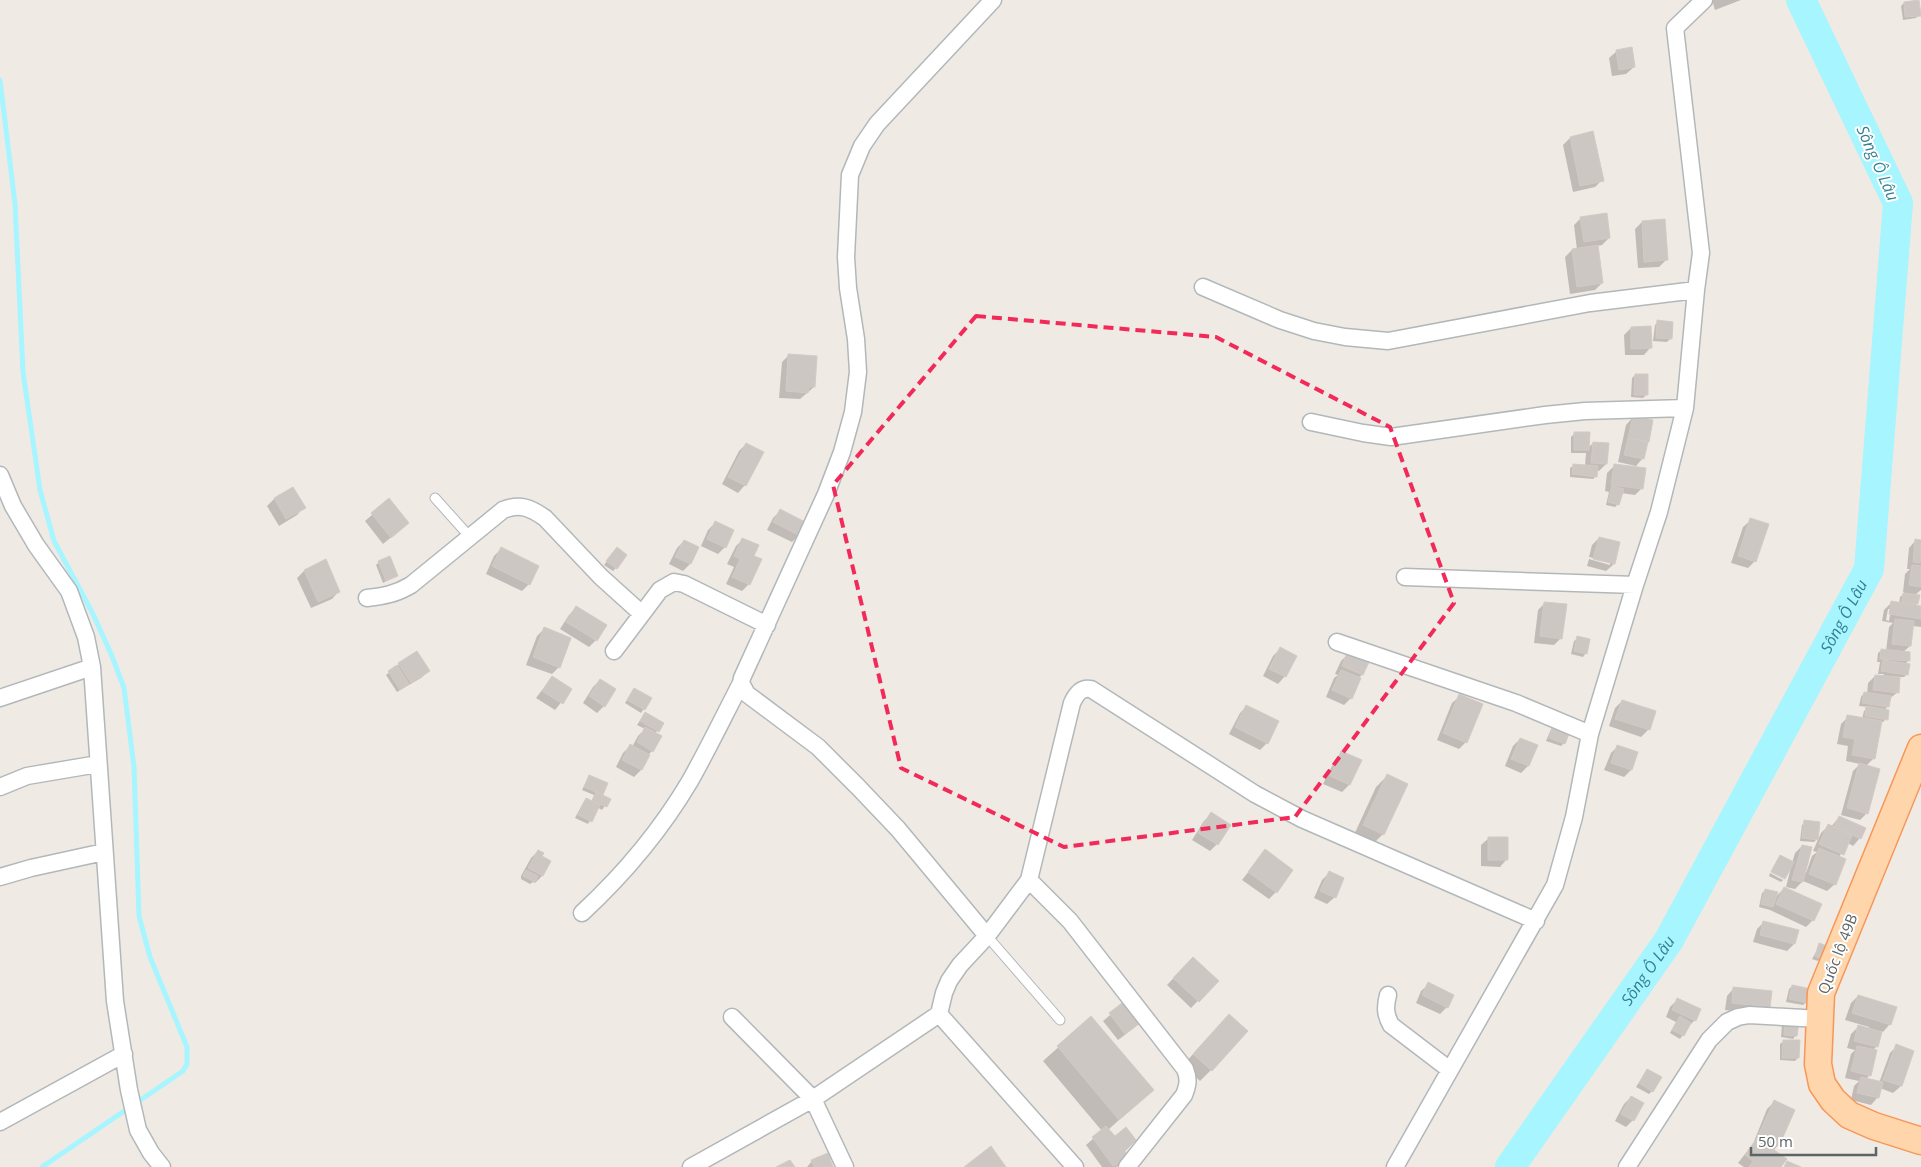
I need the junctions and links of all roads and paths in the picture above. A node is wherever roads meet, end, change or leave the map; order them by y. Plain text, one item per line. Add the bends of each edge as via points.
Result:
1 (993, 0) edge
2 (1704, 0) edge
3 (1203, 287) dead end
4 (1696, 290) junction
5 (1685, 408) junction
6 (1311, 422) dead end
7 (0, 475) edge
8 (435, 498) dead end
9 (6, 508) edge
10 (470, 537) junction
11 (1405, 577) dead end
12 (1635, 585) junction
13 (367, 598) dead end
14 (642, 614) junction
15 (767, 625) junction
16 (1338, 642) dead end
17 (614, 651) dead end
18 (92, 667) junction
19 (741, 684) junction
20 (0, 698) edge
21 (1590, 734) junction
22 (1921, 748) edge
23 (98, 764) junction
24 (0, 787) edge
25 (104, 852) junction
26 (0, 877) edge
27 (1028, 880) junction
28 (582, 913) dead end
29 (1536, 921) junction
30 (987, 936) junction
31 (1388, 995) dead end
32 (939, 1014) junction
33 (732, 1018) dead end
34 (1820, 1019) junction
35 (1060, 1020) dead end
36 (124, 1054) junction
37 (1450, 1070) junction
38 (813, 1099) junction
39 (0, 1122) edge
40 (1921, 1141) edge
41 (1065, 1164) edge
42 (162, 1167) edge
43 (691, 1167) edge
44 (844, 1167) edge
45 (1126, 1167) edge
46 (1395, 1167) edge
47 (1627, 1167) edge

1 - 15 street via 877,124 862,146 850,175 846,257 858,372 853,412 826,494
2 - 4 street via 1675,28 1701,253
3 - 4 street via 1314,331 1345,338 1388,341 1590,303
4 - 5 street
5 - 6 street via 1584,411 1392,437
5 - 12 street via 1659,512
7 - 9 street
8 - 10 lane
9 - 18 street via 68,591 83,628
10 - 13 street via 401,591
10 - 14 street via 504,510 524,506 545,518 594,571
11 - 12 street
12 - 21 street
14 - 15 street via 660,590 674,582
14 - 17 street
15 - 19 street
16 - 21 street via 1516,703
18 - 20 street
18 - 23 street
19 - 28 street via 690,781 670,811 613,885
19 - 30 street via 747,694 818,747 858,787 898,829
21 - 29 street via 1574,817 1555,885
22 - 34 main road, Quốc lộ 49B via 1821,993
23 - 24 street via 27,776
23 - 25 street
25 - 26 street
25 - 36 street via 115,1001
27 - 29 street via 1072,703 1085,688 1276,806
27 - 30 street
27 - 45 street via 1070,921 1188,1077 1184,1095
29 - 37 street
30 - 32 street via 949,981
30 - 35 lane
31 - 37 street via 1385,1006 1391,1025
32 - 38 street
32 - 41 street
33 - 38 street
34 - 40 main road, Quốc lộ 49B via 1818,1064 1822,1084 1834,1100 1849,1115
34 - 47 street via 1750,1015 1727,1022 1709,1040
36 - 39 street
36 - 42 street via 128,1090 138,1130
37 - 46 street
38 - 43 street
38 - 44 street

